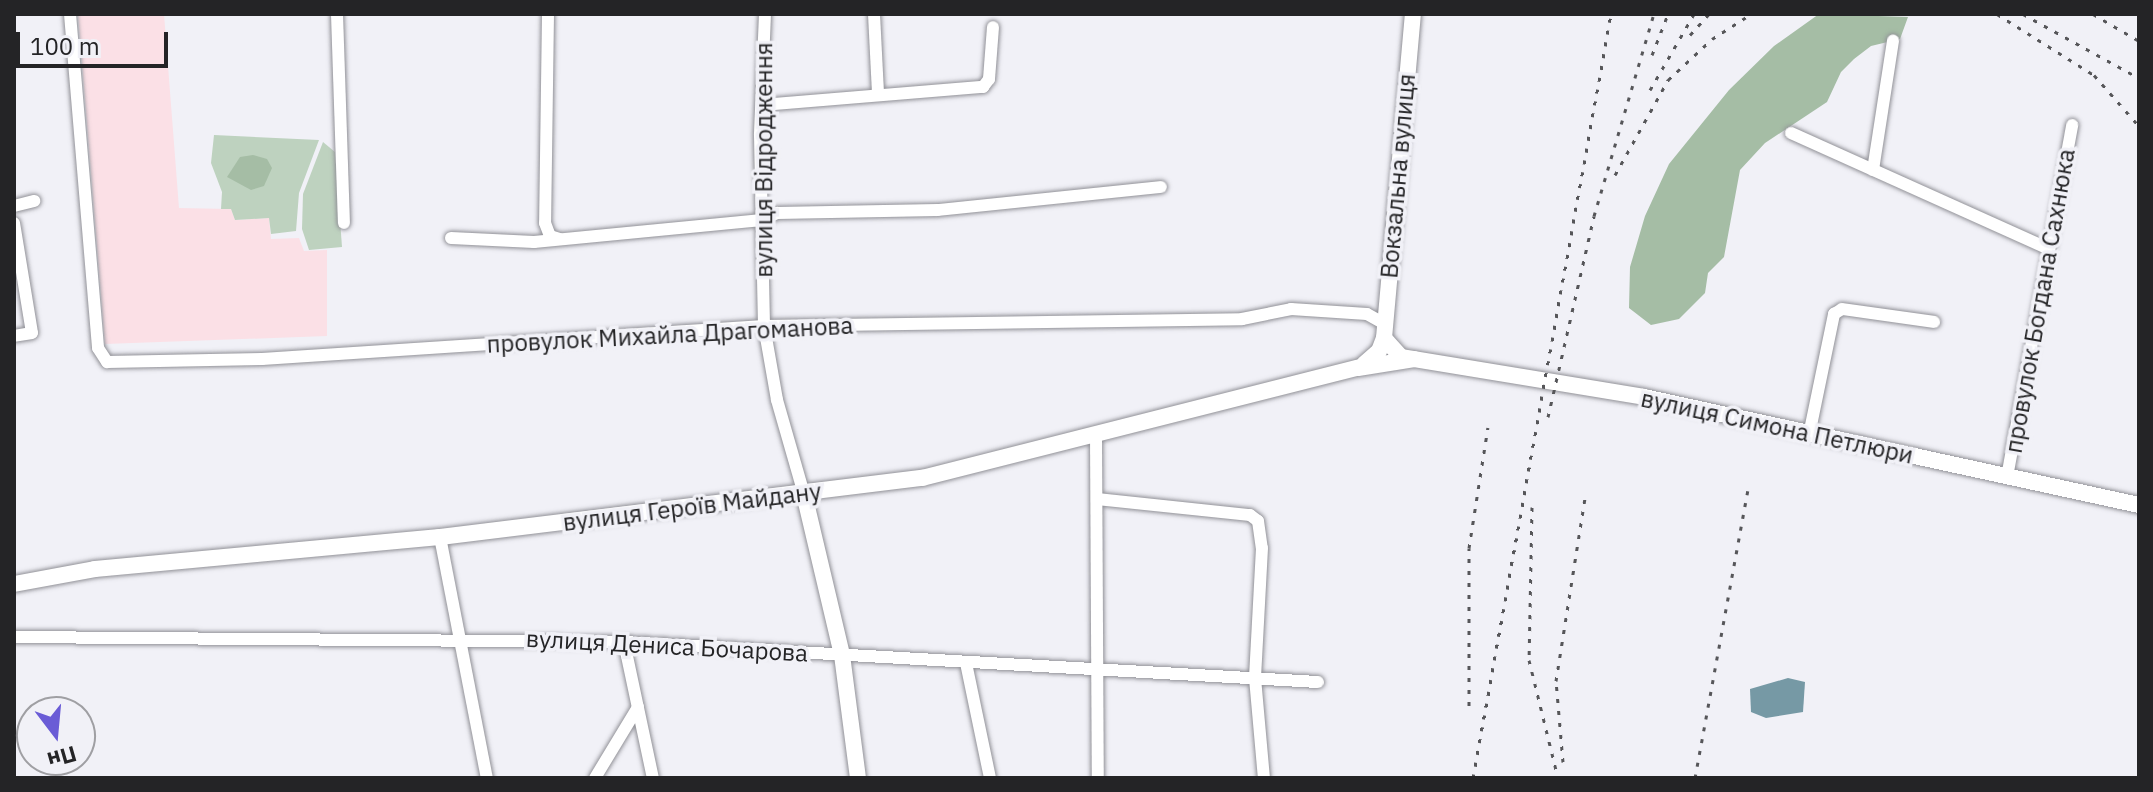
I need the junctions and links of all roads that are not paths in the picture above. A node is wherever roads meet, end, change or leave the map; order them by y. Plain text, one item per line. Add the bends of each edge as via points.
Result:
1 (70, 14) edge
2 (337, 14) edge
3 (548, 14) edge
4 (765, 14) edge
5 (874, 14) edge
6 (1413, 14) edge
7 (993, 27) dead end
8 (1893, 41) dead end
9 (878, 94) junction
10 (762, 105) junction
11 (2072, 125) dead end
12 (1791, 133) dead end
13 (1873, 170) junction
14 (1161, 187) dead end
15 (34, 201) dead end
16 (14, 206) edge
17 (762, 220) junction
18 (14, 223) edge
19 (344, 223) dead end
20 (451, 238) dead end
21 (563, 239) junction
22 (2049, 249) junction
23 (1934, 322) dead end
24 (764, 326) junction
25 (1384, 331) junction
26 (14, 336) edge
27 (1414, 359) junction
28 (1358, 368) junction
29 (1809, 435) junction
30 (1096, 436) junction
31 (2007, 477) junction
32 (804, 494) junction
33 (1097, 499) junction
34 (2139, 505) edge
35 (440, 537) junction
36 (14, 568) edge
37 (21, 583) edge
38 (14, 637) edge
39 (456, 637) junction
40 (624, 642) junction
41 (842, 655) junction
42 (966, 663) junction
43 (1094, 667) junction
44 (1255, 678) junction
45 (1318, 682) dead end
46 (638, 707) junction
47 (487, 778) edge
48 (595, 778) edge
49 (653, 778) edge
50 (858, 778) edge
51 (990, 778) edge
52 (1098, 778) edge
53 (1264, 778) edge

1 - 24 street, провулок Михайла Драгоманова via 100,356 121,363 262,359
2 - 19 street
3 - 21 street via 545,223 550,236
4 - 10 street, вулиця Відродження
5 - 9 street
6 - 25 street, Вокзальна вулиця
7 - 9 street via 989,79 983,87
8 - 13 street
9 - 10 street
10 - 17 street, вулиця Відродження
11 - 22 street, провулок Богдана Сахнюка
12 - 13 street
13 - 22 street
14 - 17 street via 938,210 777,213
15 - 16 street
17 - 21 street
17 - 24 street, вулиця Відродження
18 - 26 street via 32,333
20 - 21 street
22 - 31 street, провулок Богдана Сахнюка
23 - 29 street via 1842,309 1834,314
24 - 25 street, провулок Михайла Драгоманова via 1242,319 1309,309 1367,314
24 - 32 street, вулиця Відродження via 777,400
25 - 27 street via 1389,350
25 - 28 street via 1379,351
27 - 28 street, вулиця Героїв Майдану
27 - 29 street, вулиця Симона Петлюри via 1644,397
28 - 30 street, вулиця Героїв Майдану
29 - 31 street, вулиця Симона Петлюри
30 - 32 street, вулиця Героїв Майдану via 922,478
30 - 33 street
31 - 34 street, вулиця Симона Петлюри
32 - 35 street, вулиця Героїв Майдану
32 - 41 street
33 - 43 street
33 - 44 street via 1250,515 1258,521 1262,548
35 - 37 street, вулиця Героїв Майдану via 95,569
35 - 39 street
36 - 37 street
38 - 39 street, вулиця Дениса Бочарова
39 - 40 street, вулиця Дениса Бочарова
39 - 47 street
40 - 41 street, вулиця Дениса Бочарова
40 - 46 street
41 - 42 street, вулиця Дениса Бочарова
41 - 50 street
42 - 43 street, вулиця Дениса Бочарова
42 - 51 street
43 - 44 street, вулиця Дениса Бочарова
43 - 52 street
44 - 45 street, вулиця Дениса Бочарова
44 - 53 street
46 - 48 street
46 - 49 street

